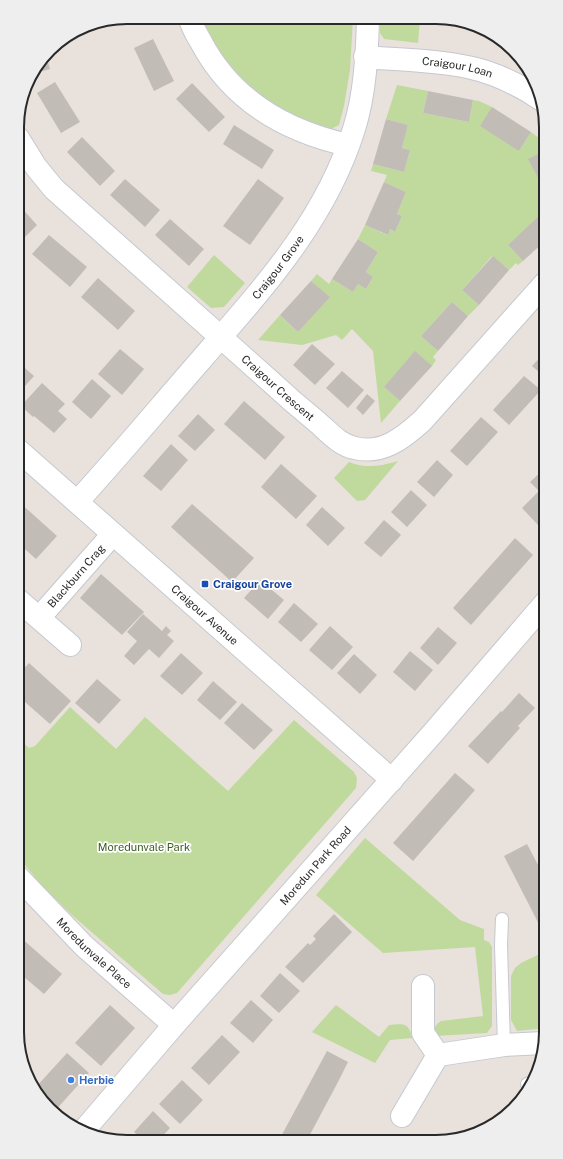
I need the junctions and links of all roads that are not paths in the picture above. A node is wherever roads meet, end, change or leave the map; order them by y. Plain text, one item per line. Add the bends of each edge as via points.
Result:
1 (192, 24) edge
2 (368, 24) edge
3 (365, 57) junction
4 (534, 95) edge
5 (348, 145) junction
6 (24, 148) edge
7 (539, 290) edge
8 (221, 337) junction
9 (24, 455) edge
10 (77, 502) junction
11 (113, 534) junction
12 (24, 605) edge
13 (39, 618) junction
14 (539, 619) edge
15 (70, 645) dead end
16 (392, 780) junction
17 (24, 885) edge
18 (502, 919) dead end
19 (423, 986) dead end
20 (174, 1025) junction
21 (538, 1043) edge
22 (504, 1045) junction
23 (438, 1055) junction
24 (402, 1116) dead end
25 (87, 1127) edge

1 - 5 street via 205,51 219,72 255,106 302,131
2 - 3 street, Craigour Grove
3 - 4 street, Craigour Loan via 473,68 504,79
3 - 5 street, Craigour Grove via 359,107
5 - 8 street, Craigour Grove via 328,192 307,229
6 - 8 street, Craigour Crescent via 54,188
7 - 8 street, Craigour Crescent via 422,422 395,443 379,449 362,450 343,444
8 - 10 street, Craigour Grove
9 - 10 street, Craigour Avenue
10 - 11 street, Craigour Avenue
11 - 13 street, Blackburn Crag
11 - 16 street, Craigour Avenue
12 - 13 street, Blackburn Crag
13 - 15 street, Blackburn Crag
14 - 16 street, Moredun Park Road
16 - 20 street, Moredun Park Road
17 - 20 street, Moredunvale Place via 84,946
18 - 22 lane
19 - 23 street via 423,1033
20 - 25 street, Moredun Park Road
21 - 22 street
22 - 23 street
23 - 24 street

